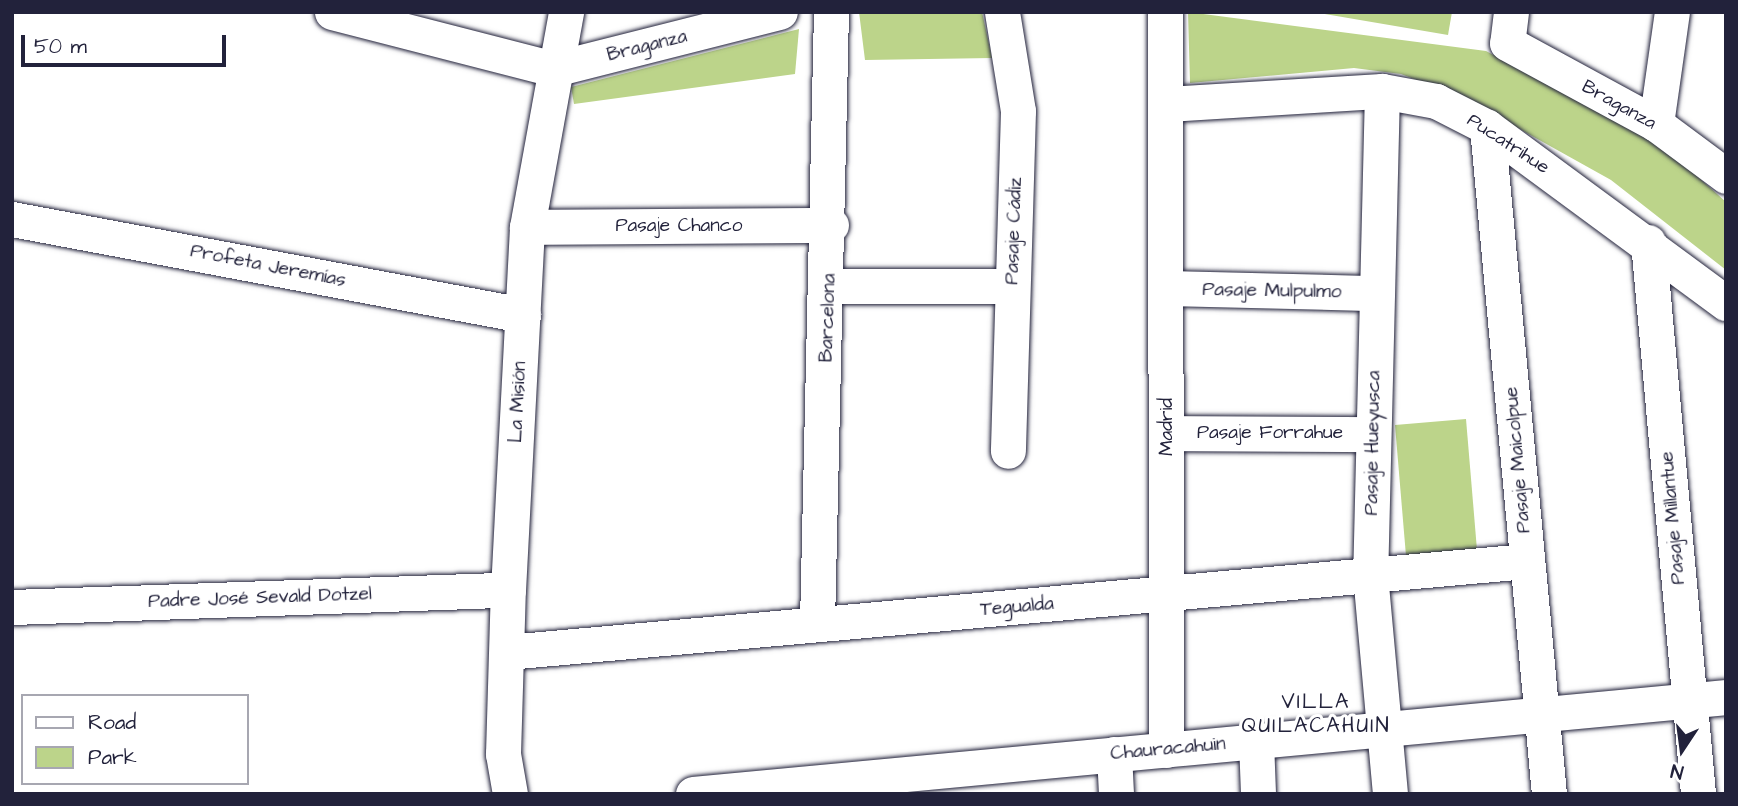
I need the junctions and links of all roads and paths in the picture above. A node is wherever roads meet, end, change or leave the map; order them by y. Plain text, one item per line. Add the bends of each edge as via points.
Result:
1 (332, 12) edge
2 (566, 12) edge
3 (780, 12) edge
4 (831, 12) edge
5 (1002, 12) edge
6 (1165, 12) edge
7 (1672, 12) edge
8 (379, 18) edge
9 (1509, 28) edge
10 (554, 69) junction
11 (1382, 91) junction
12 (1167, 104) junction
13 (1656, 124) junction
14 (1488, 127) junction
15 (1726, 176) edge
16 (12, 219) edge
17 (831, 225) junction
18 (527, 227) junction
19 (1648, 242) junction
20 (829, 286) junction
21 (1012, 286) junction
22 (1167, 288) junction
23 (1377, 293) junction
24 (1726, 303) edge
25 (523, 315) junction
26 (1167, 433) junction
27 (1373, 434) junction
28 (1008, 451) dead end
29 (1527, 561) junction
30 (1370, 574) junction
31 (508, 590) junction
32 (1166, 594) junction
33 (18, 603) edge
34 (817, 624) junction
35 (507, 652) junction
36 (1726, 697) edge
37 (1690, 700) junction
38 (1541, 714) junction
39 (1381, 729) junction
40 (1256, 741) junction
41 (1166, 750) junction
42 (1114, 754) junction
43 (979, 780) edge
44 (826, 788) edge
45 (510, 794) edge
46 (693, 794) edge
47 (1116, 794) edge
48 (1258, 794) edge
49 (1390, 794) edge
50 (1549, 794) edge
51 (1698, 794) edge

1 - 8 street
2 - 10 street, La Misión
3 - 10 street, Braganza
4 - 17 street, Barcelona
5 - 21 street, Pasaje Cádiz via 1018,111
6 - 12 street
7 - 13 street
8 - 10 street
9 - 13 street, Braganza
10 - 18 street, La Misión
11 - 12 street, Pucatrihue
11 - 14 street, Pucatrihue via 1436,101
11 - 23 street, Pasaje Hueyusca
12 - 22 street, Madrid
13 - 15 street, Braganza
14 - 19 street, Pucatrihue
14 - 29 street, Pasaje Maicolpue
16 - 25 street, Profeta Jeremías
17 - 18 street, Pasaje Chanco
17 - 20 street, Barcelona
18 - 25 street, La Misión
19 - 24 street, Pucatrihue
19 - 37 street, Pasaje Millantue
20 - 21 street
20 - 34 street, Barcelona
21 - 28 street, Pasaje Cádiz
22 - 23 street, Pasaje Mulpulmo
22 - 26 street, Madrid
23 - 27 street, Pasaje Hueyusca
25 - 31 street, La Misión
26 - 27 street, Pasaje Forrahue
26 - 32 street, Madrid
27 - 30 street, Pasaje Hueyusca
29 - 30 street, Tegualda
29 - 38 street, Pasaje Maicolpue
30 - 32 street, Tegualda
30 - 39 street, Pasaje Hueyusca
31 - 33 street, Padre José Sevald Dotzel
31 - 35 street, La Misión
32 - 34 street, Tegualda
32 - 41 street, Madrid
34 - 35 street, Tegualda
35 - 45 street, La Misión via 503,754
36 - 37 street, Chauracahuin
37 - 38 street, Chauracahuin
37 - 51 street, Pasaje Millantue
38 - 39 street, Chauracahuin
38 - 50 street, Pasaje Maicolpue
39 - 40 street, Chauracahuin
39 - 49 street, Pasaje Hueyusca
40 - 41 street, Chauracahuin
40 - 48 street
41 - 42 street, Chauracahuin
42 - 43 street, Chauracahuin
42 - 47 street
43 - 44 street, Chauracahuin
44 - 46 street, Chauracahuin

